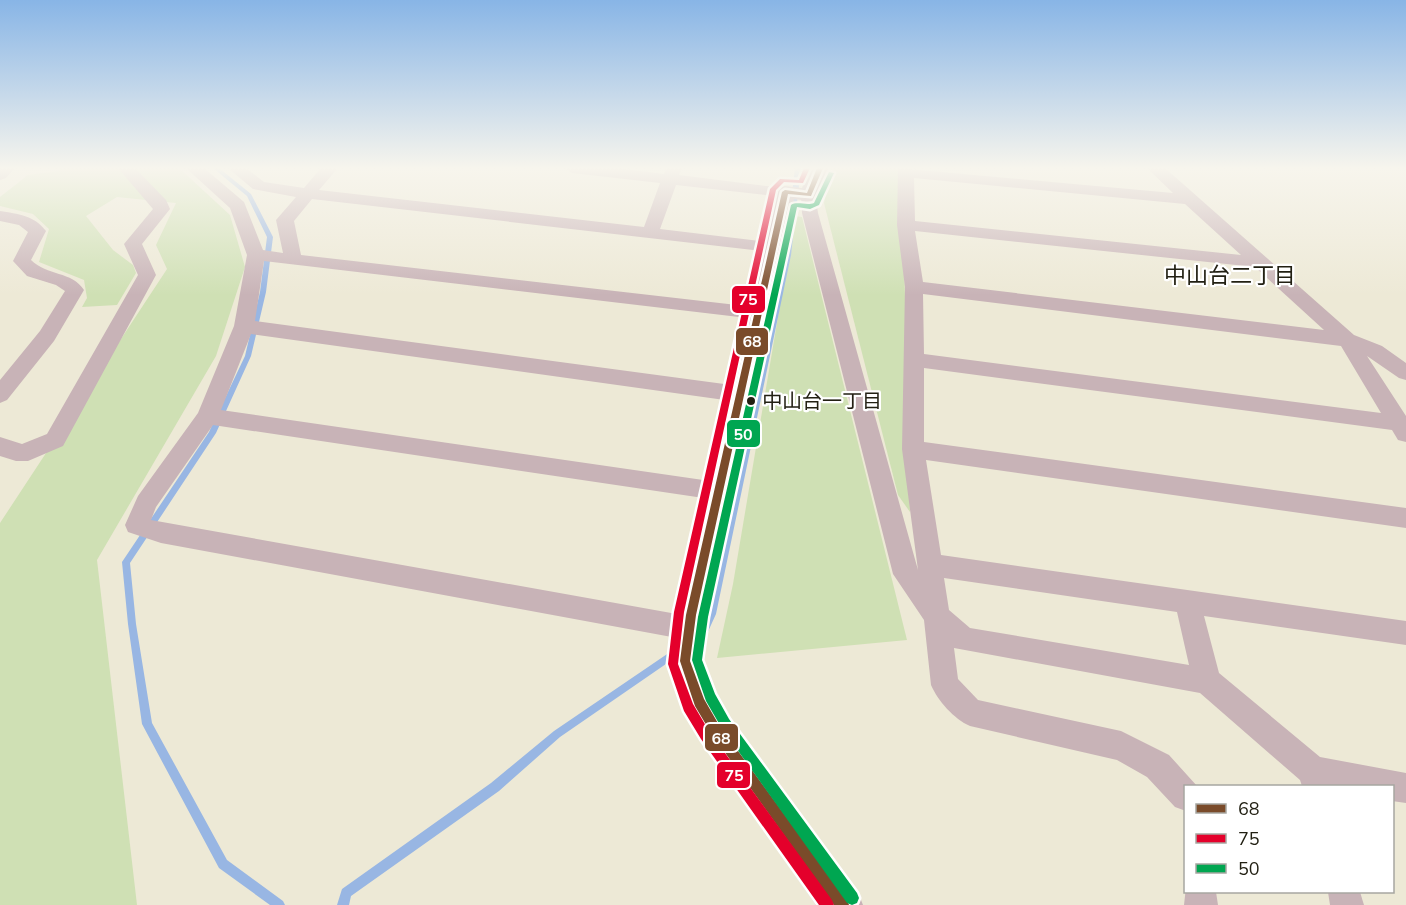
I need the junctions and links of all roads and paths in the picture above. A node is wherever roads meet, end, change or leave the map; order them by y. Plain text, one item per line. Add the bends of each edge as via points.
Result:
1 (161, 210) edge
2 (240, 210) edge
3 (294, 210) edge
4 (450, 210) edge
5 (658, 210) edge
6 (788, 210) edge
7 (809, 210) edge
8 (906, 210) edge
9 (1200, 210) edge
10 (0, 216) edge
11 (906, 225) junction
12 (650, 233) junction
13 (771, 247) junction
14 (256, 255) junction
15 (293, 259) junction
16 (1258, 262) junction
17 (914, 287) junction
18 (756, 313) junction
19 (244, 326) junction
20 (1347, 340) junction
21 (1375, 351) junction
22 (1406, 353) edge
23 (915, 360) junction
24 (1406, 373) edge
25 (738, 394) junction
26 (0, 395) edge
27 (208, 416) junction
28 (1402, 428) edge
29 (0, 446) edge
30 (913, 449) junction
31 (717, 491) junction
32 (1406, 518) edge
33 (931, 565) junction
34 (1188, 602) junction
35 (937, 616) junction
36 (688, 628) junction
37 (1406, 633) edge
38 (1207, 681) junction
39 (1315, 779) edge
40 (1376, 785) edge
41 (1184, 795) edge
42 (842, 905) edge

1 - 29 street via 133,244 147,275 56,440 29,453 14,453
2 - 14 street
3 - 15 street via 285,220
4 - 12 street
5 - 12 street
6 - 13 street
7 - 35 street via 906,574
8 - 11 street
9 - 16 street
10 - 26 street via 25,222 37,231 22,261 26,267 69,282 75,290 46,336
11 - 16 street
11 - 17 street
12 - 13 street
13 - 18 street
14 - 15 street
14 - 19 street
15 - 18 street
16 - 20 street
17 - 20 street
17 - 23 street
18 - 25 street
19 - 25 street
19 - 27 street
20 - 21 street
20 - 28 street
21 - 22 street
21 - 24 street
23 - 28 street
23 - 30 street
25 - 31 street
27 - 31 street
27 - 36 street via 146,503 137,525 161,533
30 - 32 street
30 - 33 street
31 - 36 street
33 - 34 street
33 - 35 street
34 - 37 street
34 - 38 street
35 - 38 street via 963,639
35 - 41 street via 945,685 970,712 1121,746 1158,766
36 - 42 street via 685,661 699,702 772,812
38 - 39 street
39 - 40 street

